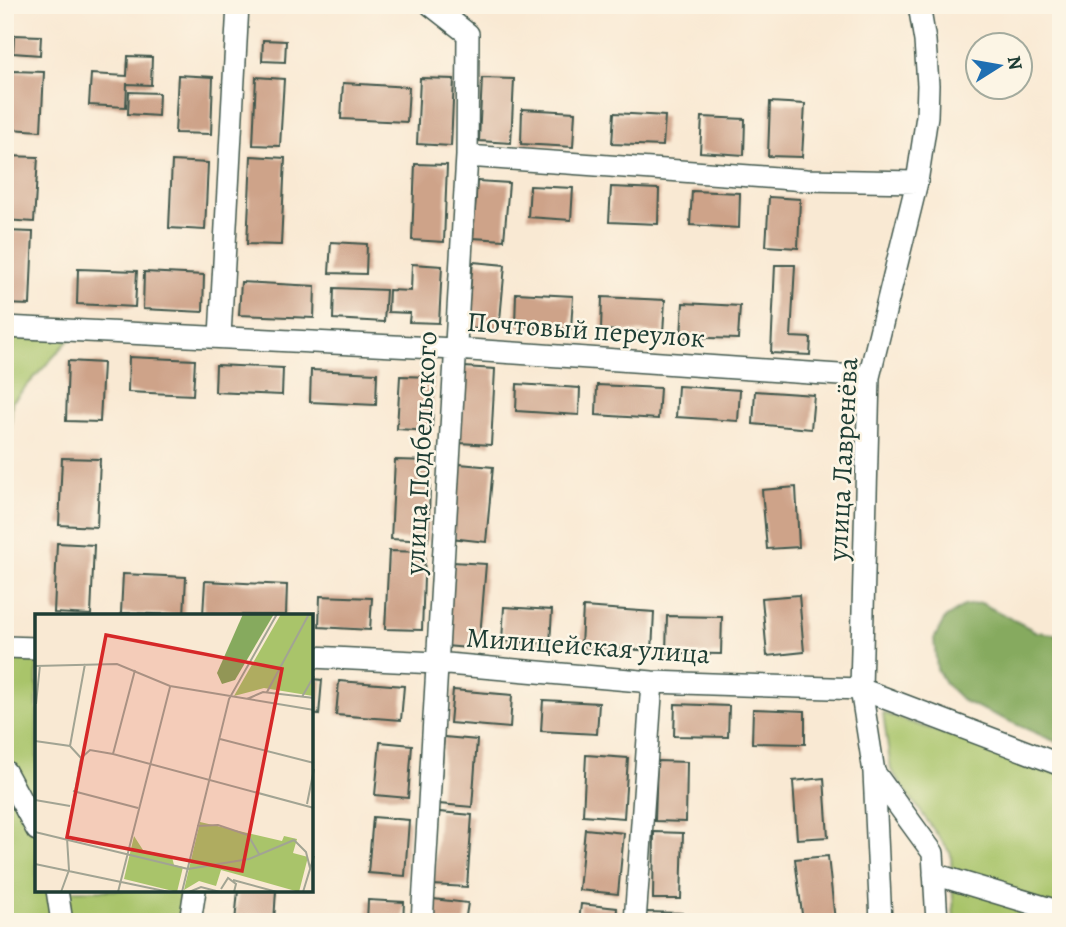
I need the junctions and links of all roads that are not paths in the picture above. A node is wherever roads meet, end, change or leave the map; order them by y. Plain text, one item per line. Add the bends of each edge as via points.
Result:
1 (238, 5) edge
2 (431, 5) edge
3 (919, 5) edge
4 (467, 156) junction
5 (917, 182) junction
6 (5, 327) edge
7 (220, 335) junction
8 (455, 349) junction
9 (869, 377) junction
10 (5, 647) edge
11 (35, 648) edge
12 (313, 657) edge
13 (436, 663) junction
14 (652, 682) junction
15 (861, 690) junction
16 (1061, 765) edge
17 (5, 771) edge
18 (874, 772) junction
19 (35, 826) edge
20 (934, 874) junction
21 (57, 892) edge
22 (195, 892) edge
23 (1061, 912) edge
24 (62, 922) edge
25 (190, 922) edge
26 (422, 922) edge
27 (635, 922) edge
28 (881, 922) edge
29 (937, 922) edge

1 - 7 street
2 - 4 street, улица Подбельского via 468,34
3 - 5 street, улица Лавренёва via 928,85
4 - 5 street via 806,180
4 - 8 street, улица Подбельского
5 - 9 street, улица Лавренёва
6 - 7 street, Почтовый переулок
7 - 8 street, Почтовый переулок
8 - 9 street, Почтовый переулок
8 - 13 street, улица Подбельского
9 - 15 street, улица Лавренёва
10 - 11 street
12 - 13 street, Милицейская улица
13 - 14 street, Милицейская улица
13 - 26 street, улица Подбельского
14 - 15 street, Милицейская улица
14 - 27 street
15 - 16 street, Милицейская улица
15 - 18 street, улица Лавренёва
17 - 19 street
18 - 20 street via 933,853
18 - 28 street, улица Лавренёва
20 - 23 street
20 - 29 street
21 - 24 street
22 - 25 street

